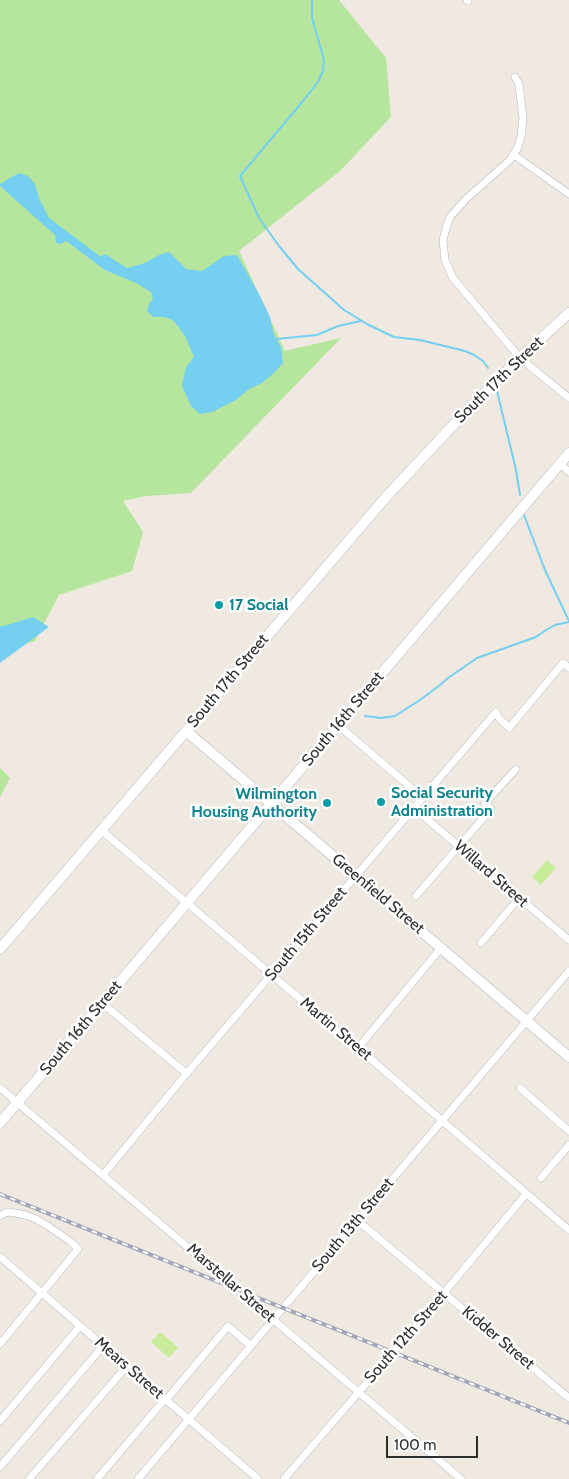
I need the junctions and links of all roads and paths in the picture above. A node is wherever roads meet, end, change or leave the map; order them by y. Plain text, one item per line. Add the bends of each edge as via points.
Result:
1 (515, 77) dead end
2 (514, 155) junction
3 (569, 194) edge
4 (569, 313) edge
5 (520, 358) junction
6 (569, 398) edge
7 (569, 453) edge
8 (560, 464) junction
9 (569, 472) edge
10 (569, 668) edge
11 (338, 725) junction
12 (186, 731) junction
13 (516, 769) dead end
14 (423, 798) junction
15 (272, 803) junction
16 (414, 808) junction
17 (101, 830) junction
18 (458, 846) junction
19 (355, 875) junction
20 (416, 896) dead end
21 (519, 898) junction
22 (186, 904) junction
23 (569, 940) edge
24 (481, 943) dead end
25 (441, 948) junction
26 (0, 949) edge
27 (569, 972) edge
28 (272, 975) junction
29 (102, 1003) junction
30 (527, 1021) junction
31 (358, 1048) junction
32 (569, 1057) edge
33 (186, 1074) junction
34 (0, 1088) edge
35 (520, 1088) dead end
36 (17, 1102) junction
37 (442, 1120) junction
38 (0, 1122) edge
39 (569, 1131) edge
40 (569, 1145) edge
41 (102, 1175) junction
42 (541, 1178) dead end
43 (526, 1194) junction
44 (0, 1216) edge
45 (357, 1220) junction
46 (569, 1230) edge
47 (0, 1258) edge
48 (42, 1293) junction
49 (444, 1293) junction
50 (273, 1319) junction
51 (80, 1326) junction
52 (0, 1344) edge
53 (103, 1346) junction
54 (251, 1346) junction
55 (127, 1366) junction
56 (358, 1392) junction
57 (569, 1398) edge
58 (165, 1399) junction
59 (188, 1419) junction
60 (0, 1421) edge
61 (0, 1467) edge
62 (30, 1479) edge
63 (97, 1479) edge
64 (138, 1479) edge
65 (258, 1479) edge
66 (284, 1479) edge
67 (461, 1479) edge

1 - 2 street via 519,84 523,118 521,137
2 - 3 street
2 - 5 street via 450,217 443,250 453,278
4 - 5 main road, South 17th Street
5 - 6 street
5 - 12 main road, South 17th Street via 472,404 386,497
7 - 8 main road, South 16th Street
8 - 9 street
8 - 11 main road, South 16th Street
10 - 14 street, South 15th Street via 563,662 509,728 496,712
11 - 14 street
11 - 15 main road, South 16th Street
12 - 15 main road, Greenfield Street
12 - 17 main road, South 17th Street
13 - 18 street via 485,803 491,809
14 - 16 street, South 15th Street
15 - 19 main road, Greenfield Street
15 - 22 main road, South 16th Street
16 - 18 street, Willard Street
16 - 19 street, South 15th Street
17 - 22 street, Martin Street
17 - 26 main road, South 17th Street
18 - 20 street
18 - 21 street, Willard Street
19 - 25 main road, Greenfield Street
19 - 28 street, South 15th Street
21 - 23 street, Willard Street
21 - 24 street
22 - 28 street, Martin Street
22 - 29 main road, South 16th Street
25 - 30 main road, Greenfield Street
25 - 31 street
27 - 30 street, South 13th Street
28 - 31 street, Martin Street
28 - 33 street, South 15th Street
29 - 33 street
29 - 36 main road, South 16th Street
30 - 32 main road, Greenfield Street
30 - 37 street, South 13th Street
31 - 37 street, Martin Street
33 - 41 street, South 15th Street
34 - 36 street, Marstellar Street
35 - 39 street
36 - 38 main road, South 16th Street
36 - 41 street, Marstellar Street
37 - 43 street, Martin Street
37 - 45 street, South 13th Street
40 - 42 street
41 - 50 street, Marstellar Street
43 - 46 street, Martin Street
43 - 49 street, South 12th Street
44 - 48 street via 9,1212 36,1219 78,1249
45 - 49 street, Kidder Street
45 - 50 street, South 13th Street
47 - 48 street, Mears Street
48 - 51 street, Mears Street
48 - 52 street
49 - 56 street, South 12th Street
49 - 57 street, Kidder Street
50 - 54 street, South 13th Street
50 - 56 street, Marstellar Street
51 - 53 street, Mears Street
51 - 60 street
53 - 55 street, Mears Street
53 - 61 street
54 - 58 street via 228,1326
54 - 59 street, South 13th Street
55 - 58 street, Mears Street
55 - 62 street
56 - 66 street, South 12th Street
56 - 67 street, Marstellar Street
58 - 59 street, Mears Street
58 - 63 street
59 - 64 street, South 13th Street
59 - 65 street, Mears Street

